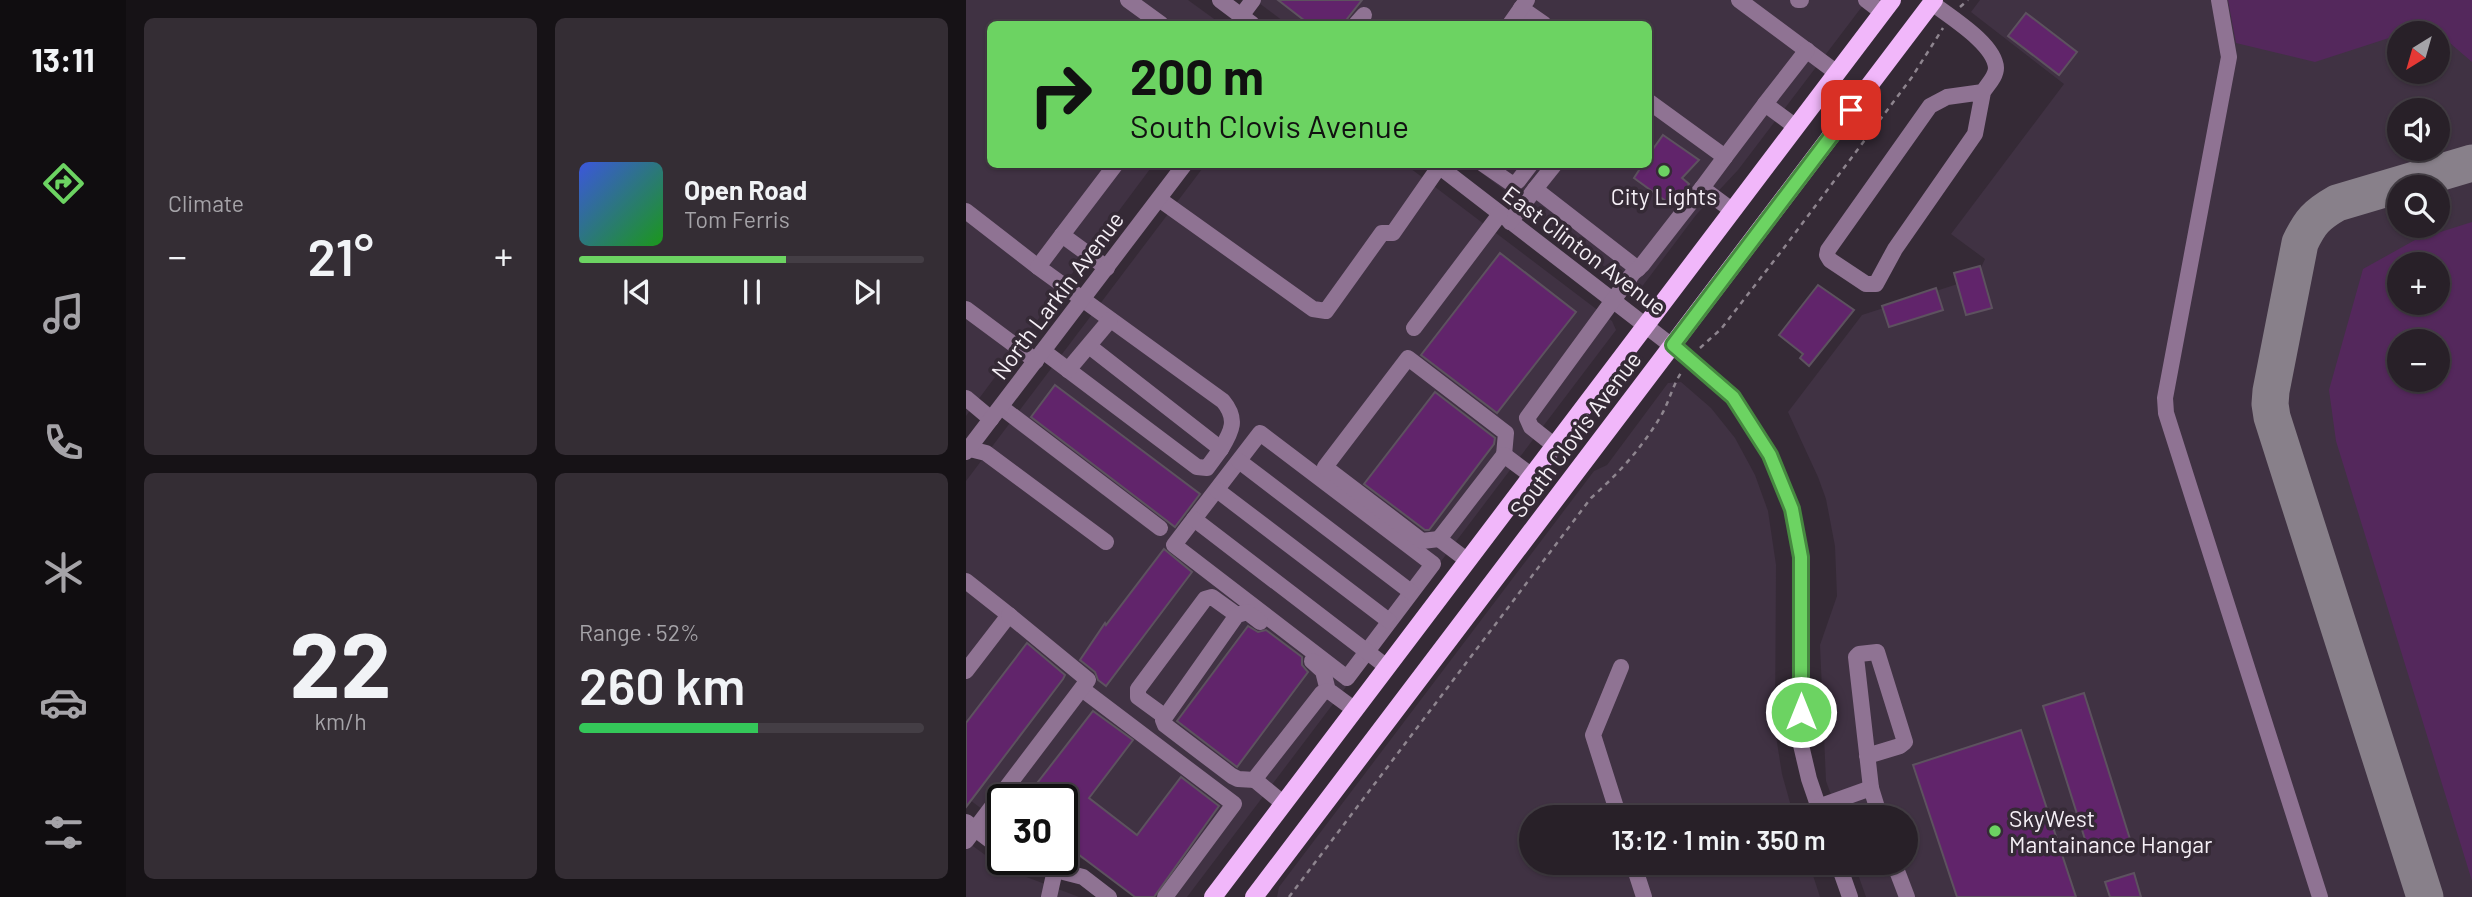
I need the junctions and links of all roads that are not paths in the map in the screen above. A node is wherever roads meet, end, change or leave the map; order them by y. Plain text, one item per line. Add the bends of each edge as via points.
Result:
1 (1128, 0) edge
2 (1220, 0) edge
3 (1253, 0) edge
4 (1739, 0) edge
5 (1866, 0) edge
6 (2219, 0) edge
7 (1931, 1) edge
8 (1524, 4) edge
9 (1888, 6) edge
10 (1246, 20) edge
11 (1157, 21) edge
12 (1512, 21) edge
13 (1541, 21) edge
14 (1807, 50) junction
15 (1837, 73) junction
16 (1983, 92) junction
17 (1652, 104) edge
18 (1765, 104) junction
19 (1796, 127) junction
20 (1725, 157) junction
21 (1113, 168) edge
22 (1182, 168) edge
23 (1436, 168) edge
24 (1440, 168) edge
25 (1489, 168) edge
26 (1528, 168) edge
27 (1552, 168) edge
28 (1702, 188) junction
29 (1535, 189) junction
30 (1159, 198) junction
31 (966, 211) edge
32 (1733, 211) junction
33 (1505, 218) junction
34 (1062, 235) junction
35 (1038, 267) junction
36 (1107, 268) junction
37 (1638, 269) junction
38 (1613, 299) junction
39 (1082, 300) junction
40 (966, 309) edge
41 (1110, 320) junction
42 (1647, 325) junction
43 (1414, 328) dead end
44 (1673, 345) junction
45 (1089, 346) junction
46 (1040, 356) junction
47 (1068, 370) junction
48 (966, 398) edge
49 (996, 413) junction
50 (1555, 446) junction
51 (1221, 449) junction
52 (967, 450) edge
53 (1504, 455) junction
54 (1239, 461) junction
55 (1532, 476) junction
56 (1217, 490) junction
57 (1194, 519) junction
58 (1160, 528) dead end
59 (1439, 539) junction
60 (1105, 542) dead end
61 (1468, 561) junction
62 (966, 582) edge
63 (1411, 593) junction
64 (1009, 615) junction
65 (1237, 615) junction
66 (1390, 621) junction
67 (1367, 651) junction
68 (1387, 667) junction
69 (1620, 667) dead end
70 (966, 671) edge
71 (1082, 690) junction
72 (1328, 691) junction
73 (1355, 710) junction
74 (1164, 716) junction
75 (1867, 756) junction
76 (1255, 780) junction
77 (1871, 789) junction
78 (1284, 804) junction
79 (1615, 805) edge
80 (1817, 805) edge
81 (1836, 805) edge
82 (1876, 805) edge
83 (969, 831) edge
84 (987, 841) edge
85 (1054, 875) edge
86 (1075, 875) edge
87 (1637, 875) edge
88 (1842, 875) edge
89 (1899, 875) edge
90 (1049, 897) edge
91 (1109, 897) edge
92 (1165, 897) edge
93 (1213, 897) edge
94 (1254, 897) edge
95 (1644, 897) edge
96 (1850, 897) edge
97 (1907, 897) edge
98 (2320, 897) edge

1 - 11 street
2 - 10 street
3 - 10 street
4 - 14 street
5 - 9 street
6 - 98 street via 2229,57 2165,398 2166,413
7 - 16 street via 1993,57 1995,76
7 - 44 main road, South Clovis Avenue
8 - 12 street
8 - 13 street
9 - 15 main road, South Clovis Avenue
14 - 15 street
14 - 18 street
15 - 19 main road, South Clovis Avenue
16 - 16 street via 1947,97 1930,106 1828,250 1830,261 1866,284 1876,284 1975,134
17 - 20 street
18 - 19 street
18 - 20 street
19 - 32 main road, South Clovis Avenue
20 - 28 street
21 - 34 street
22 - 30 street, North Larkin Avenue
23 - 30 street via 1393,233 1382,233 1326,311 1314,309
24 - 33 street, East Clinton Avenue
25 - 26 street via 1511,184
27 - 29 street
28 - 32 street
28 - 37 street
29 - 33 street
29 - 37 street
30 - 36 street, North Larkin Avenue
31 - 35 street
32 - 42 main road, South Clovis Avenue
33 - 38 street, East Clinton Avenue
33 - 43 street
34 - 35 street
34 - 36 street
35 - 39 street
36 - 39 street, North Larkin Avenue
37 - 38 street
38 - 42 street, East Clinton Avenue
38 - 50 street via 1527,418 1531,427
39 - 41 street
39 - 46 street, North Larkin Avenue
40 - 46 street
41 - 45 street
41 - 51 street via 1230,408 1233,426
42 - 44 street, East Clinton Avenue
42 - 50 main road, South Clovis Avenue
44 - 80 street, East Clinton Avenue via 1733,397 1770,455 1792,509 1801,557 1801,745
44 - 94 main road, South Clovis Avenue
45 - 47 street
45 - 51 street
46 - 47 street
46 - 49 street, North Larkin Avenue
47 - 51 street via 1197,467 1207,468
48 - 49 street
49 - 52 street, North Larkin Avenue
49 - 58 street
50 - 55 main road, South Clovis Avenue
52 - 60 street via 986,453
53 - 55 street
53 - 59 street
53 - 59 street via 1506,433 1408,358 1325,467 1422,541
54 - 56 street
54 - 63 street
54 - 63 street via 1260,433 1433,564
55 - 61 main road, South Clovis Avenue
56 - 57 street
56 - 66 street
57 - 67 street
57 - 67 street via 1174,545 1340,673 1347,678
59 - 61 street
61 - 68 main road, South Clovis Avenue
62 - 64 street
63 - 66 street
64 - 70 street
64 - 71 street via 1088,680
65 - 72 street via 1247,612 1315,664 1325,675
65 - 74 street
65 - 74 street via 1212,597 1205,599 1138,689 1138,697
66 - 67 street
67 - 68 street
68 - 73 main road, South Clovis Avenue
69 - 79 street via 1593,735
71 - 83 street
71 - 92 street via 1234,804
72 - 73 street
72 - 76 street
73 - 78 main road, South Clovis Avenue
74 - 76 street via 1165,725 1232,776
75 - 75 street via 1905,742 1877,652 1856,657
75 - 77 street
76 - 78 street
77 - 81 street
77 - 82 street
78 - 93 main road, South Clovis Avenue
83 - 84 street
85 - 90 street
86 - 91 street
87 - 95 street
88 - 96 street
89 - 97 street

